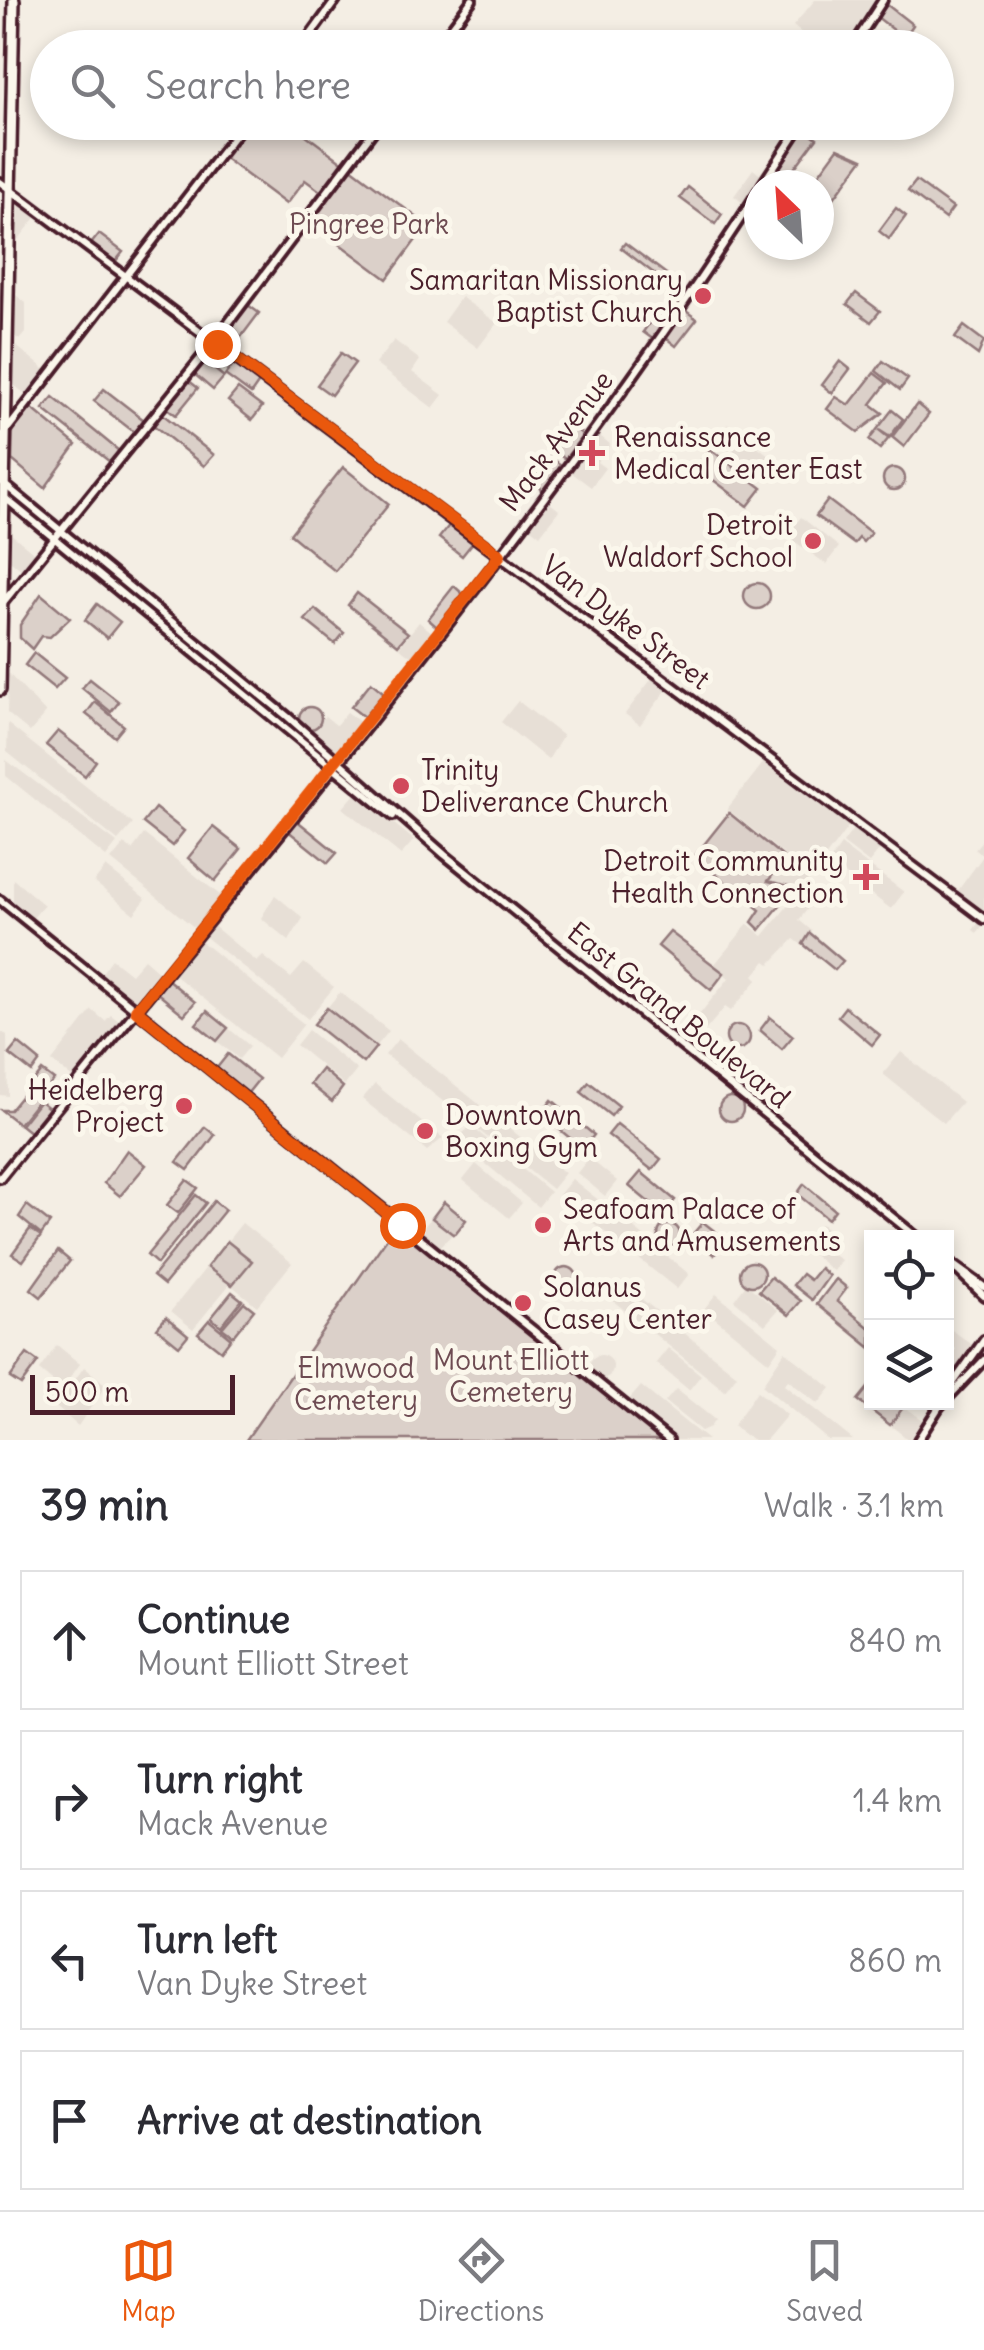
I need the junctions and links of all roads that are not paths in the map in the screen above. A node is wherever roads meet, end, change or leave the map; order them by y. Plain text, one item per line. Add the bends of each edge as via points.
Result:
1 (14, 0) edge
2 (336, 0) edge
3 (472, 0) edge
4 (884, 0) edge
5 (314, 30) edge
6 (450, 30) edge
7 (864, 30) edge
8 (231, 140) edge
9 (366, 140) edge
10 (792, 140) edge
11 (772, 170) edge
12 (0, 182) edge
13 (10, 190) junction
14 (744, 214) edge
15 (128, 278) junction
16 (214, 342) junction
17 (3, 436) edge
18 (2, 488) edge
19 (20, 500) junction
20 (13, 506) junction
21 (34, 512) junction
22 (26, 518) junction
23 (60, 532) junction
24 (54, 540) junction
25 (72, 542) junction
26 (65, 549) junction
27 (500, 555) junction
28 (1, 606) edge
29 (0, 690) edge
30 (288, 717) junction
31 (284, 726) junction
32 (334, 762) junction
33 (0, 900) edge
34 (984, 919) edge
35 (136, 1010) junction
36 (0, 1178) edge
37 (908, 1230) edge
38 (954, 1266) edge
39 (969, 1280) junction
40 (984, 1287) edge
41 (984, 1296) edge
42 (983, 1355) edge
43 (954, 1385) edge
44 (954, 1392) edge
45 (937, 1410) edge
46 (670, 1440) edge
47 (918, 1440) edge

1 - 13 main road
2 - 5 main road
3 - 6 main road
4 - 7 main road
8 - 15 main road
9 - 16 main road
10 - 11 main road, Mack Avenue
12 - 13 main road, Van Dyke Street
13 - 15 main road, Van Dyke Street
13 - 17 main road
14 - 27 main road, Mack Avenue
15 - 16 main road, Van Dyke Street
15 - 17 main road
16 - 23 main road
16 - 27 main road, Van Dyke Street
17 - 18 main road
18 - 19 main road, East Grand Boulevard
18 - 20 main road, East Grand Boulevard
18 - 28 main road
19 - 20 main road
19 - 21 main road, East Grand Boulevard
20 - 22 main road, East Grand Boulevard
21 - 22 main road
21 - 23 main road, East Grand Boulevard
22 - 24 main road, East Grand Boulevard
23 - 24 main road
23 - 25 main road, East Grand Boulevard
24 - 26 main road, East Grand Boulevard
24 - 28 main road
25 - 26 main road
25 - 30 main road, East Grand Boulevard
26 - 31 main road, East Grand Boulevard
27 - 32 main road, Mack Avenue
27 - 34 main road, Van Dyke Street
28 - 29 main road
30 - 31 main road
30 - 32 main road, East Grand Boulevard
31 - 32 main road, East Grand Boulevard
32 - 35 main road, Mack Avenue
32 - 37 main road, East Grand Boulevard
33 - 35 main road
35 - 36 main road, Mack Avenue
35 - 46 main road
38 - 39 main road
39 - 40 main road
39 - 41 main road
42 - 43 main road
42 - 44 main road
45 - 47 main road

